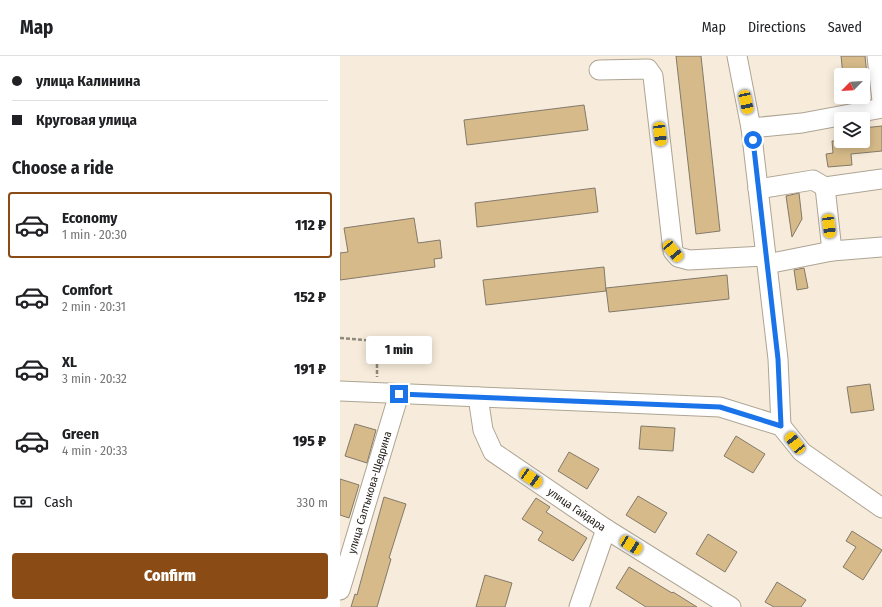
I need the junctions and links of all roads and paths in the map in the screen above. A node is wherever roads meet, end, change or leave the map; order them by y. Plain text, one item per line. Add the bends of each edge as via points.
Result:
1 (737, 56) edge
2 (877, 56) edge
3 (599, 70) dead end
4 (882, 101) edge
5 (882, 108) edge
6 (751, 128) junction
7 (882, 179) edge
8 (825, 187) junction
9 (758, 189) junction
10 (882, 246) edge
11 (832, 252) junction
12 (767, 260) junction
13 (340, 338) edge
14 (340, 391) edge
15 (377, 393) junction
16 (399, 394) junction
17 (478, 397) junction
18 (781, 426) junction
19 (882, 508) edge
20 (606, 529) junction
21 (340, 590) edge
22 (579, 607) edge
23 (731, 607) edge

1 - 6 street
2 - 4 street
3 - 12 street via 648,68 653,76 673,251 678,257 689,260
5 - 6 street via 802,123
6 - 9 street
7 - 8 street
8 - 9 street via 813,180
8 - 11 street
9 - 12 street
10 - 11 street
11 - 12 street
12 - 18 street via 778,359
13 - 15 path via 377,340
14 - 15 street
15 - 16 street
16 - 17 street
16 - 21 street, улица Салтыкова-Щедрина
17 - 18 street via 720,407
17 - 20 street, улица Гайдара via 483,430 493,452
18 - 19 street via 802,452
20 - 22 street
20 - 23 street, улица Гайдара

